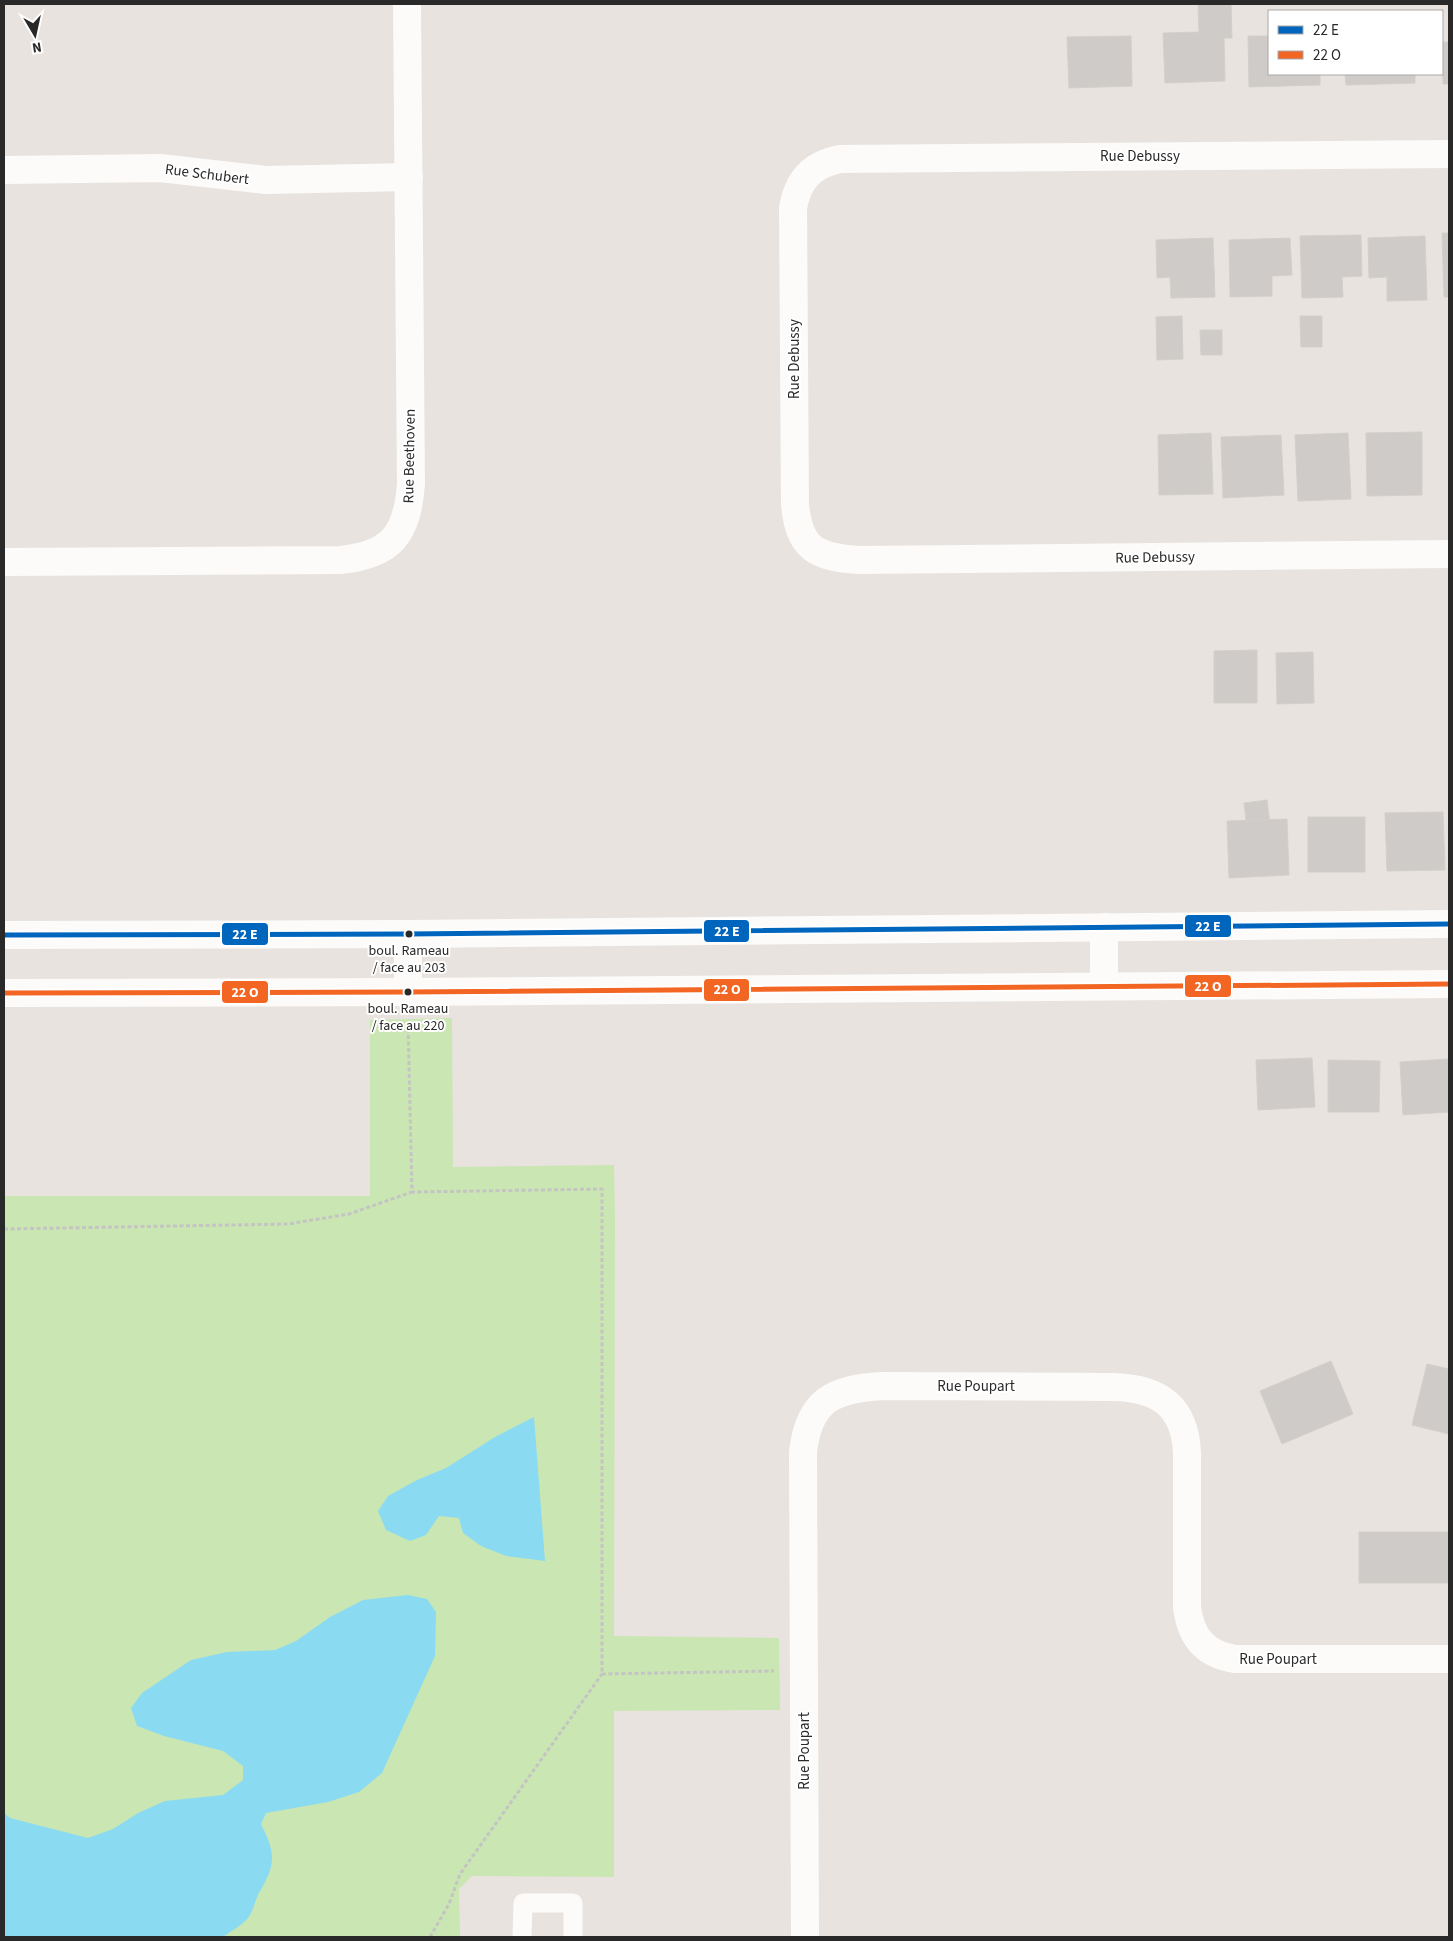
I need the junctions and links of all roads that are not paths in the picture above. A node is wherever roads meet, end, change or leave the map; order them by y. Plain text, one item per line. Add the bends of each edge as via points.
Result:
1 (407, 4) edge
2 (1449, 154) edge
3 (4, 170) edge
4 (409, 177) junction
5 (1449, 554) edge
6 (4, 562) edge
7 (1449, 924) edge
8 (1104, 927) junction
9 (408, 934) junction
10 (4, 935) edge
11 (1449, 984) edge
12 (1104, 985) junction
13 (408, 992) junction
14 (4, 993) edge
15 (1449, 1659) edge
16 (522, 1937) edge
17 (573, 1937) edge
18 (805, 1937) edge

1 - 4 street, Rue Beethoven
2 - 5 street, Rue Debussy via 840,158 826,162 802,181 792,208 796,522 801,535 821,554 859,560
3 - 4 street, Rue Schubert via 160,168 266,180
4 - 6 street, Rue Beethoven via 411,484 409,508 402,529 390,542 358,558 340,560
7 - 8 street
8 - 9 street
8 - 12 street
9 - 10 street
9 - 13 street
11 - 12 street
12 - 13 street
13 - 14 street
15 - 18 street, Rue Poupart via 1235,1659 1209,1651 1191,1627 1187,1607 1186,1447 1183,1426 1159,1396 1131,1387 1113,1386 882,1386 840,1392 820,1407 811,1419 803,1452
16 - 17 lane via 523,1903 573,1903

